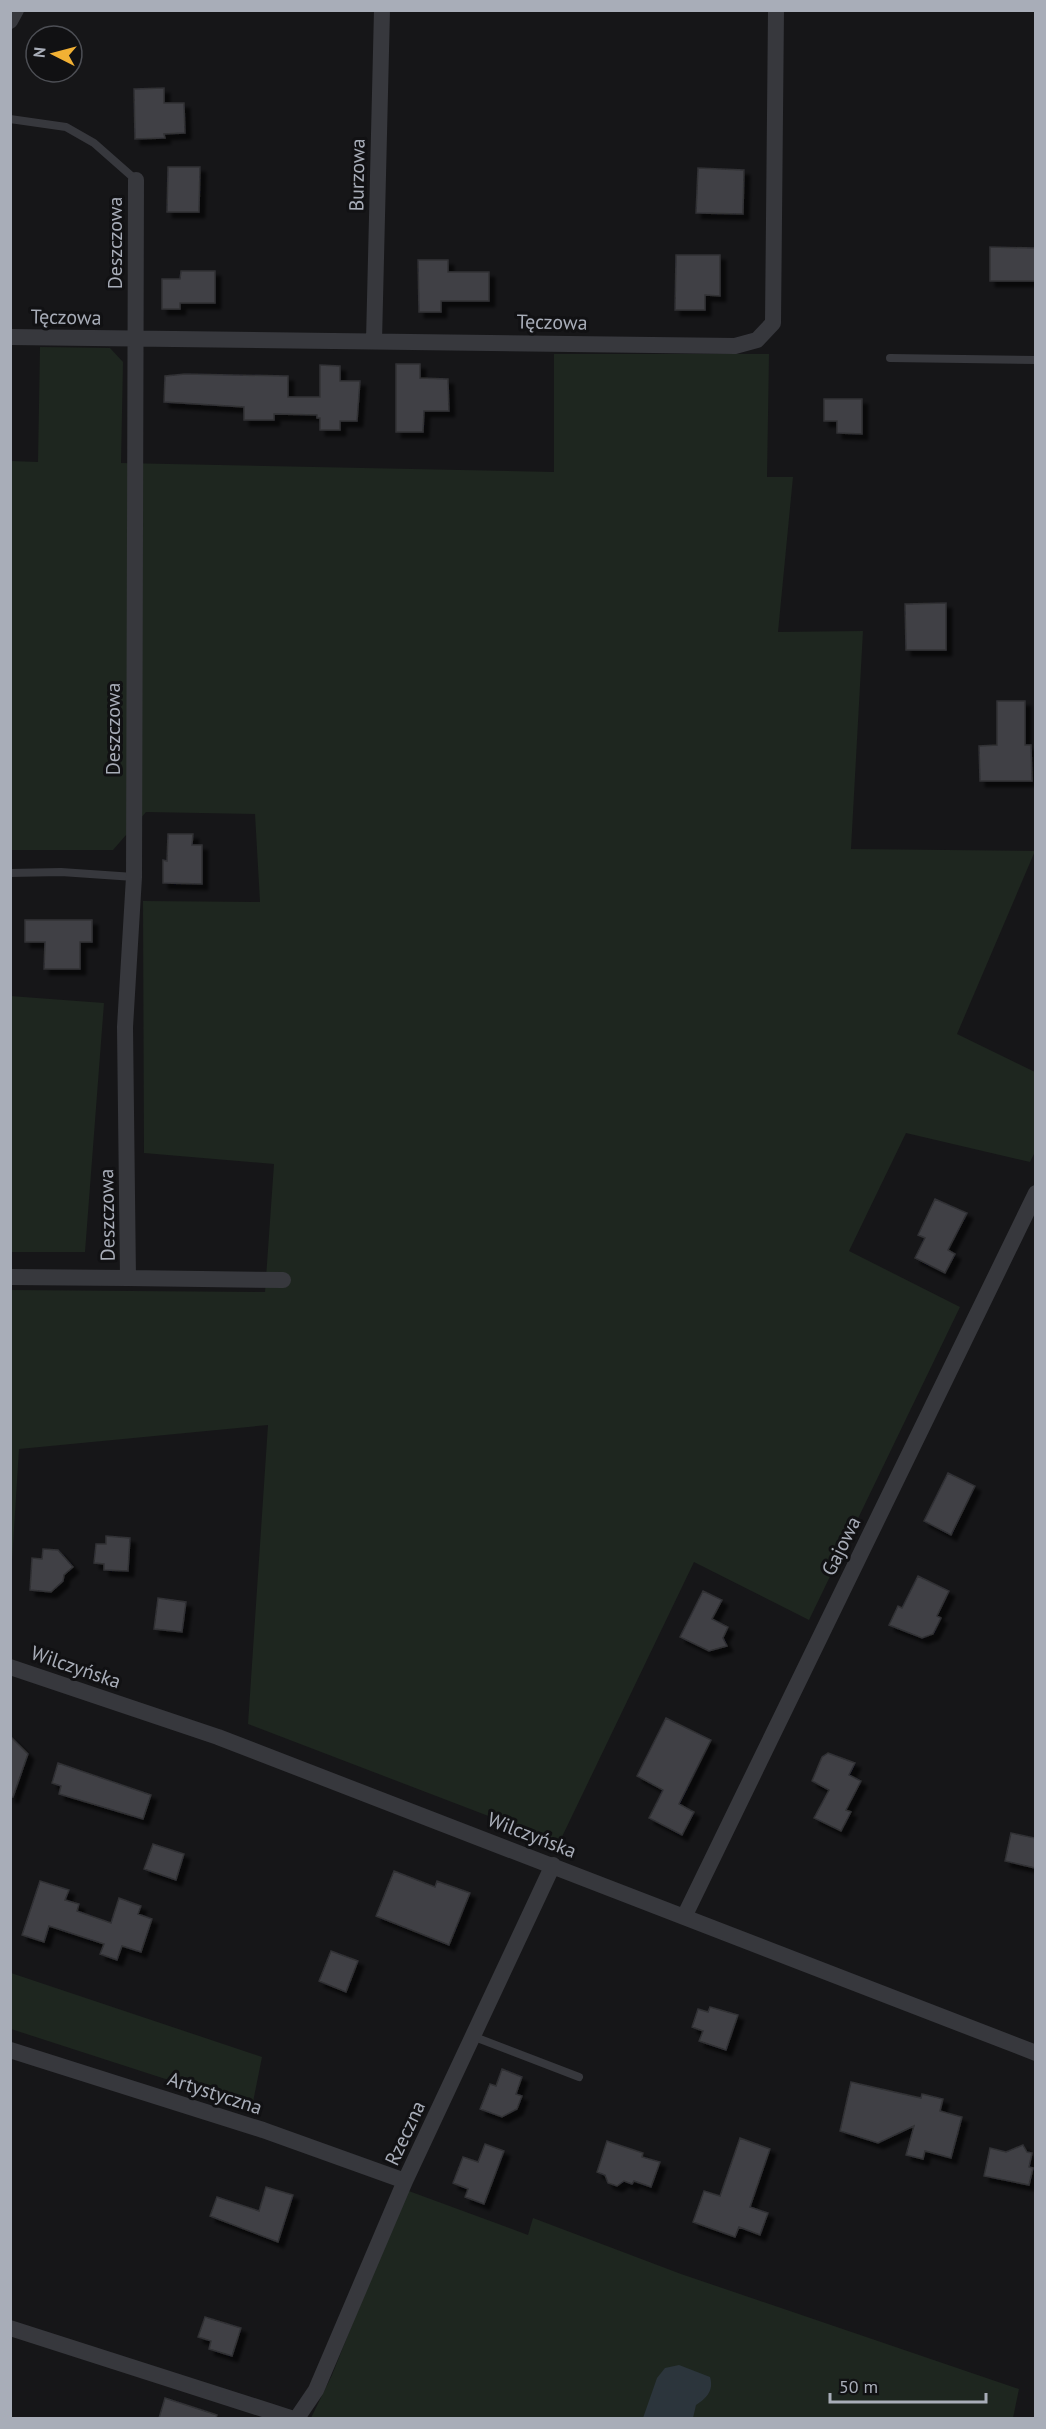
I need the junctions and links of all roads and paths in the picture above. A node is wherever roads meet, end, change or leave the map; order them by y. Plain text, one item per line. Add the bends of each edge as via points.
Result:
1 (16, 10) edge
2 (382, 10) edge
3 (776, 10) edge
4 (10, 21) edge
5 (10, 119) edge
6 (136, 180) joint
7 (10, 337) edge
8 (135, 339) junction
9 (374, 341) junction
10 (890, 358) dead end
11 (1035, 360) edge
12 (10, 873) edge
13 (134, 877) junction
14 (1035, 1194) edge
15 (10, 1277) edge
16 (128, 1278) junction
17 (283, 1280) dead end
18 (10, 1667) edge
19 (553, 1865) junction
20 (684, 1917) junction
21 (472, 2036) junction
22 (10, 2050) edge
23 (1035, 2053) edge
24 (579, 2077) dead end
25 (405, 2181) junction
26 (10, 2328) edge
27 (291, 2418) edge
28 (297, 2418) edge

1 - 4 street
2 - 9 street, Burzowa
3 - 9 street, Tęczowa via 773,323 757,340 735,346
5 - 6 lane via 66,127 94,143
6 - 8 street, Deszczowa
7 - 8 street, Tęczowa
8 - 9 street, Tęczowa
8 - 13 street, Deszczowa
10 - 11 lane
12 - 13 lane
13 - 16 street, Deszczowa via 125,1027
14 - 20 street, Gajowa
15 - 16 street, Deszczowa
16 - 17 street, Deszczowa
18 - 19 street, Wilczyńska via 218,1737
19 - 20 street, Wilczyńska
19 - 21 street, Rzeczna
20 - 23 street, Wilczyńska
21 - 24 lane
21 - 25 street, Rzeczna
22 - 25 street, Artystyczna via 263,2130
25 - 28 street, Rzeczna via 316,2390
26 - 27 street

